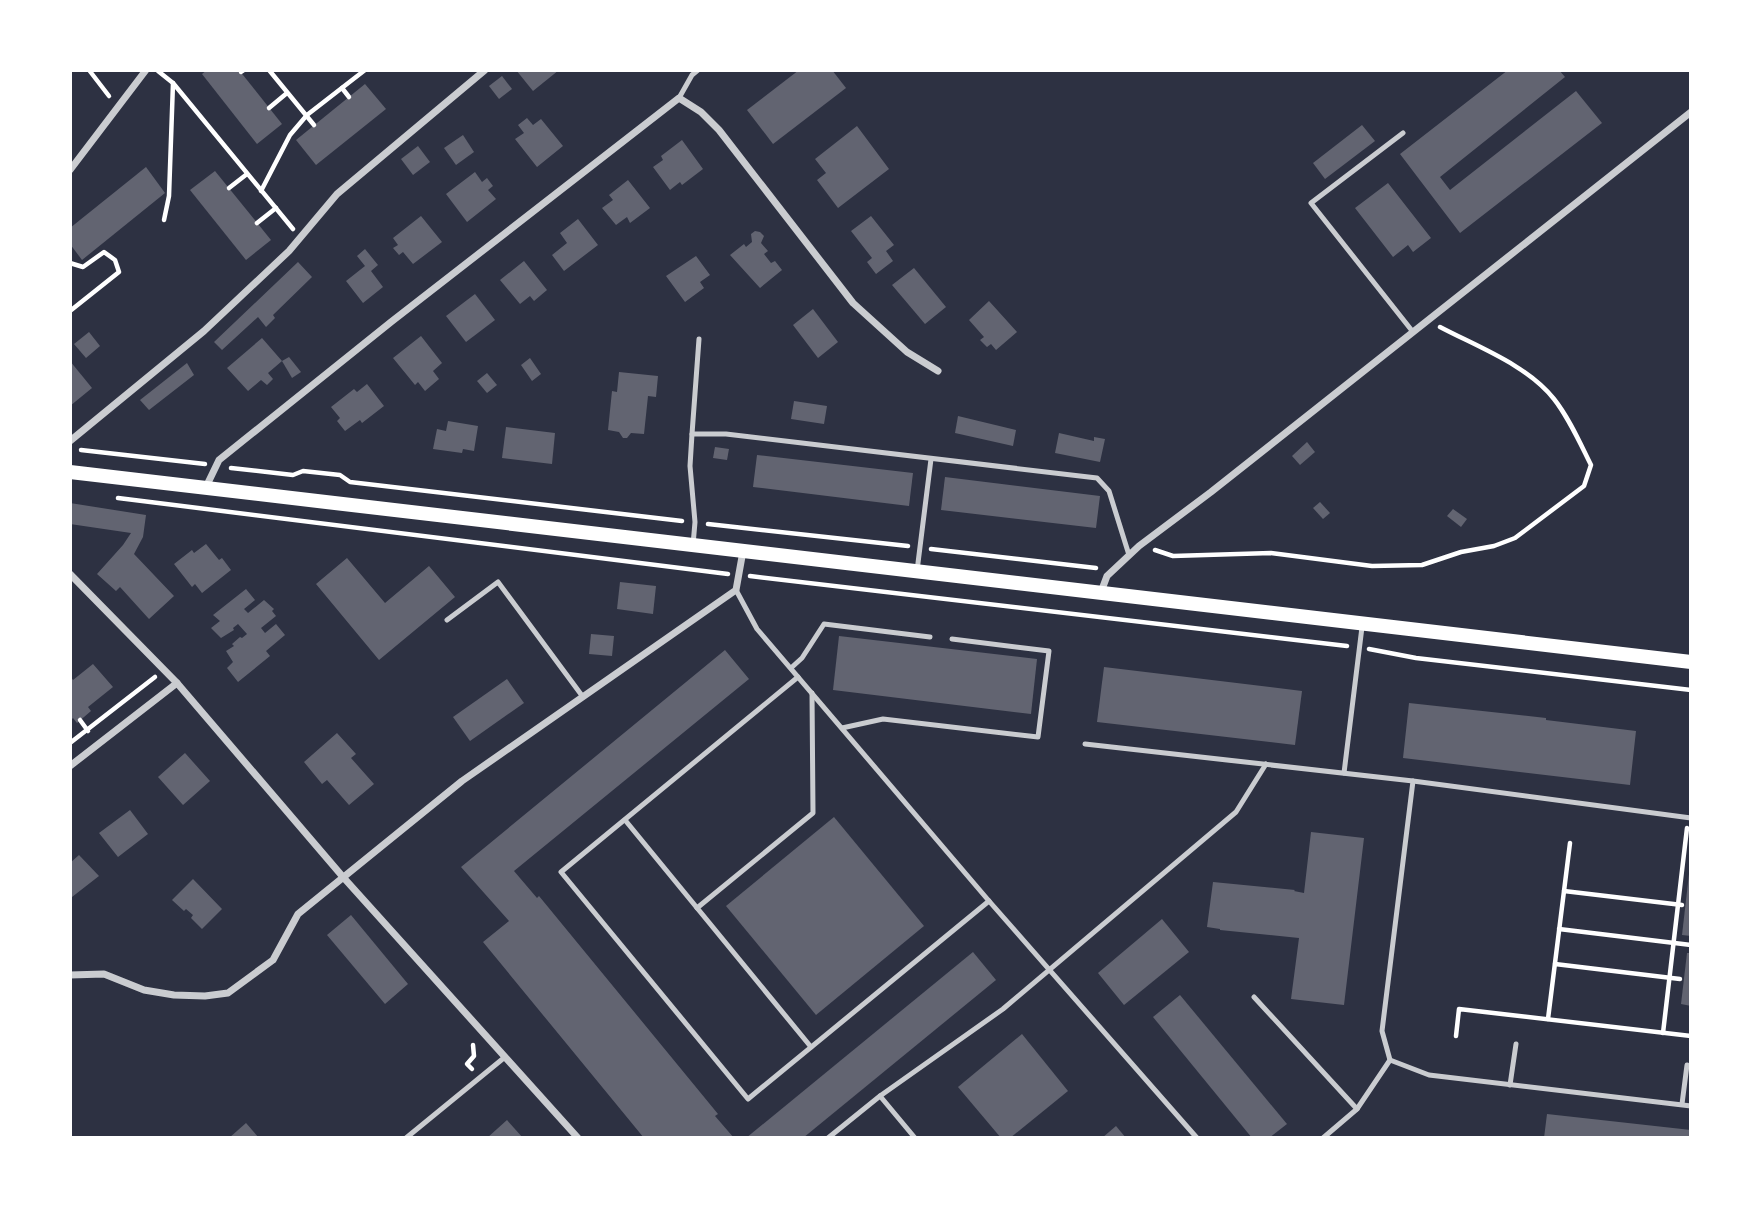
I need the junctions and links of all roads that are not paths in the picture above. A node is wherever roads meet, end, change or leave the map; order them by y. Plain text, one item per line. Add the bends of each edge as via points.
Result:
1 (146, 70) edge
2 (485, 70) edge
3 (698, 70) edge
4 (679, 98) junction
5 (1691, 111) edge
6 (1402, 133) dead end
7 (70, 170) edge
8 (1413, 332) junction
9 (699, 339) dead end
10 (938, 371) dead end
11 (692, 434) junction
12 (70, 441) edge
13 (931, 459) junction
14 (70, 472) edge
15 (206, 488) junction
16 (693, 545) junction
17 (743, 551) junction
18 (1129, 555) junction
19 (917, 571) junction
20 (70, 574) edge
21 (736, 590) junction
22 (1101, 592) junction
23 (447, 620) dead end
24 (1362, 623) junction
25 (930, 637) dead end
26 (952, 639) dead end
27 (1691, 662) edge
28 (791, 668) junction
29 (798, 677) junction
30 (177, 684) junction
31 (812, 693) junction
32 (583, 697) junction
33 (842, 728) junction
34 (1085, 744) dead end
35 (1266, 764) junction
36 (70, 766) edge
37 (1344, 773) junction
38 (1413, 781) junction
39 (1690, 817) edge
40 (625, 820) junction
41 (343, 877) junction
42 (989, 901) junction
43 (697, 908) junction
44 (1050, 969) junction
45 (70, 975) edge
46 (1254, 996) dead end
47 (1516, 1044) dead end
48 (811, 1047) junction
49 (505, 1057) junction
50 (1391, 1060) junction
51 (1687, 1065) dead end
52 (1510, 1085) junction
53 (880, 1096) junction
54 (1682, 1104) junction
55 (1691, 1105) edge
56 (1357, 1109) junction
57 (406, 1138) edge
58 (578, 1138) edge
59 (828, 1138) edge
60 (915, 1138) edge
61 (1196, 1138) edge
62 (1323, 1138) edge

1 - 7 street
2 - 12 street via 337,194 289,250 204,331
3 - 4 lane
4 - 10 street via 719,130 853,303 907,352
4 - 15 street via 219,460
5 - 8 street
6 - 8 lane via 1311,204
8 - 18 street
9 - 11 lane
11 - 13 lane via 726,434
11 - 16 lane
13 - 18 lane via 1097,478 1109,491
13 - 19 lane
14 - 15 main road
15 - 16 main road
16 - 17 main road
17 - 19 main road
17 - 21 street
18 - 22 street via 1107,576
19 - 22 main road
20 - 30 street
21 - 28 lane via 757,629
21 - 32 street
22 - 24 main road
23 - 32 lane via 498,582
24 - 27 main road
24 - 37 lane
25 - 28 lane via 824,624
26 - 33 lane via 1049,651 1038,737 883,719
28 - 29 lane
29 - 31 lane
29 - 40 lane
30 - 36 street
30 - 41 street
31 - 33 lane
31 - 43 lane via 813,813
32 - 41 street via 461,780
33 - 42 lane
34 - 35 lane
35 - 37 lane
35 - 44 lane via 1236,812
37 - 38 lane
38 - 39 lane
38 - 50 lane via 1382,1031
40 - 43 lane
40 - 48 lane via 561,872 748,1099
41 - 45 street via 298,914 273,960 228,993 174,995 144,990 104,974
41 - 49 street
42 - 44 lane
42 - 48 lane
43 - 48 lane
44 - 53 lane via 1003,1009
44 - 61 lane
46 - 56 lane
47 - 52 lane
49 - 57 lane
49 - 58 street
50 - 52 lane via 1430,1075
50 - 56 lane
51 - 54 lane
52 - 54 lane
53 - 59 lane
53 - 60 lane
54 - 55 lane
56 - 62 lane

